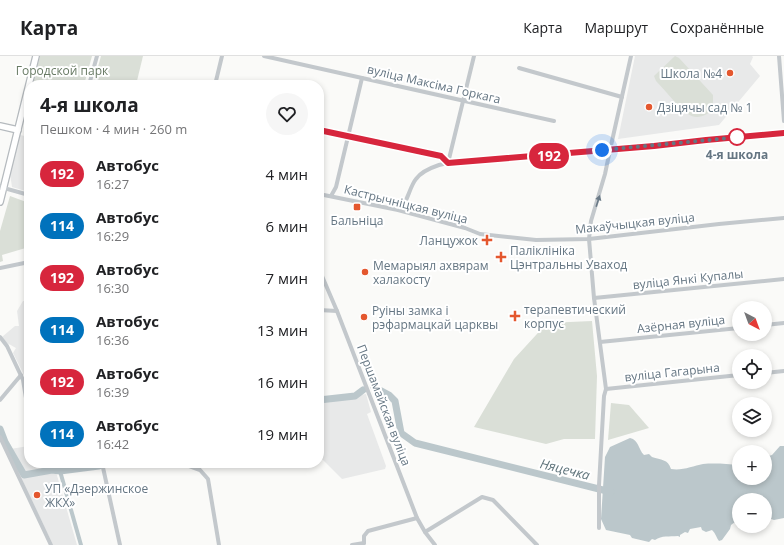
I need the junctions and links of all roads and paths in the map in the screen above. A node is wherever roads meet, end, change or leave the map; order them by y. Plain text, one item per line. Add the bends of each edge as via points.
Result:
1 (36, 56) edge
2 (97, 56) edge
3 (222, 56) edge
4 (264, 56) edge
5 (474, 56) edge
6 (631, 56) edge
7 (779, 56) edge
8 (519, 68) dead end
9 (362, 78) junction
10 (30, 80) edge
11 (90, 80) edge
12 (217, 80) edge
13 (622, 97) junction
14 (463, 102) junction
15 (24, 105) edge
16 (554, 121) dead end
17 (784, 121) edge
18 (0, 126) edge
19 (18, 130) junction
20 (324, 131) edge
21 (784, 133) edge
22 (348, 137) junction
23 (610, 150) junction
24 (448, 163) junction
25 (2, 187) edge
26 (24, 194) edge
27 (324, 195) edge
28 (331, 196) junction
29 (0, 202) edge
30 (398, 210) junction
31 (784, 218) edge
32 (487, 235) joint
33 (589, 239) junction
34 (24, 263) edge
35 (0, 268) edge
36 (784, 279) edge
37 (324, 280) edge
38 (594, 298) junction
39 (324, 310) edge
40 (338, 311) junction
41 (784, 323) edge
42 (772, 324) edge
43 (732, 329) edge
44 (0, 337) edge
45 (600, 342) junction
46 (784, 371) edge
47 (772, 372) edge
48 (21, 375) junction
49 (732, 376) edge
50 (24, 386) edge
51 (606, 389) junction
52 (0, 400) edge
53 (0, 437) edge
54 (103, 468) edge
55 (195, 468) edge
56 (417, 518) junction
57 (599, 528) dead end
58 (425, 532) junction
59 (364, 544) edge
60 (51, 545) edge
61 (120, 545) edge
62 (219, 545) edge
63 (352, 545) edge
64 (435, 545) edge
65 (537, 545) edge

1 - 10 main road
2 - 11 street
3 - 12 street
4 - 9 street, вуліца Максіма Горкага
5 - 14 street
6 - 13 street
7 - 17 street
8 - 13 street
9 - 14 street, вуліца Максіма Горкага
9 - 22 street
13 - 23 street
14 - 16 street, вуліца Максіма Горкага
14 - 24 street
15 - 19 main road
18 - 19 main road
19 - 25 main road
20 - 22 street
21 - 23 street
22 - 24 street via 441,156
22 - 28 street via 336,187
23 - 24 street
33 -> 23 street via 591,221
24 - 30 street via 430,168 421,174 412,184 404,205
25 - 26 street
25 - 29 main road
27 - 28 street, Кастрычніцкая вуліца
28 - 30 street, Кастрычніцкая вуліца
30 - 32 street, Кастрычніцкая вуліца
31 - 33 street, Макаўчыцкая вуліца
32 - 33 street, Макаўчыцкая вуліца via 536,240
33 - 38 street
34 - 35 street
36 - 38 street, вуліца Янкі Купалы
37 - 40 street, Першамайская вуліца
38 - 45 street
39 - 40 street
40 - 56 street, Першамайская вуліца
41 - 42 street
43 - 45 street, Азёрная вуліца
44 - 48 street via 8,346
45 - 51 street
46 - 47 street
48 - 50 street
48 - 52 street
49 - 51 street, вуліца Гагарына
51 - 57 street via 599,486
53 - 60 street
54 - 61 street
55 - 62 street via 208,479
56 - 58 street, Першамайская вуліца
56 - 59 street via 368,531 364,536
58 - 64 street, Першамайская вуліца
58 - 65 street via 482,497 493,500
59 - 63 street

